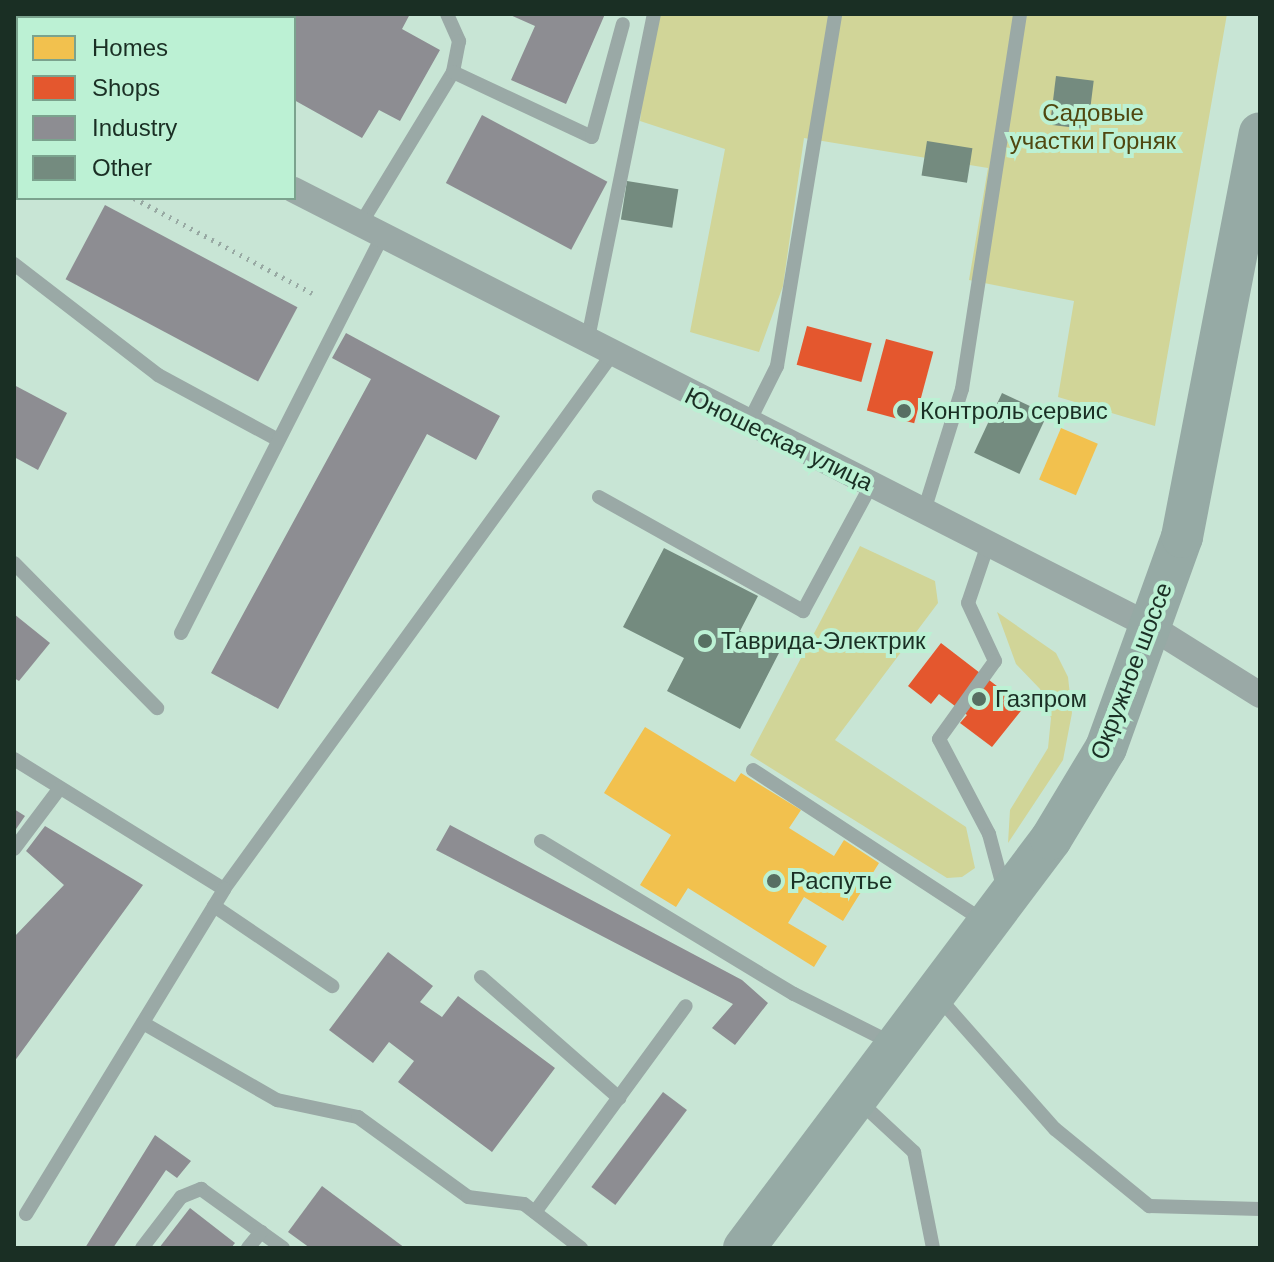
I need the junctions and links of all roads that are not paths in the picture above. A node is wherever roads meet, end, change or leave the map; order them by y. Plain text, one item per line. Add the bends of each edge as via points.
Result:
1 (447, 14) edge
2 (654, 14) edge
3 (835, 14) edge
4 (1020, 14) edge
5 (623, 24) dead end
6 (453, 72) junction
7 (1260, 133) edge
8 (296, 191) edge
9 (371, 231) junction
10 (14, 264) edge
11 (587, 345) junction
12 (611, 356) junction
13 (748, 424) junction
14 (278, 440) junction
15 (871, 485) junction
16 (599, 497) dead end
17 (924, 511) junction
18 (988, 544) junction
19 (16, 570) edge
20 (1150, 626) junction
21 (181, 633) dead end
22 (1260, 695) edge
23 (157, 708) dead end
24 (14, 759) edge
25 (753, 770) dead end
26 (60, 788) junction
27 (541, 841) dead end
28 (14, 849) edge
29 (224, 889) junction
30 (214, 906) junction
31 (997, 912) junction
32 (481, 977) dead end
33 (332, 986) dead end
34 (936, 995) junction
35 (686, 1006) dead end
36 (143, 1023) junction
37 (900, 1046) junction
38 (619, 1098) junction
39 (859, 1102) junction
40 (1260, 1209) edge
41 (535, 1212) junction
42 (26, 1214) dead end
43 (261, 1232) junction
44 (142, 1248) edge
45 (248, 1248) edge
46 (283, 1248) edge
47 (581, 1248) edge
48 (744, 1248) edge
49 (933, 1248) edge

1 - 6 lane via 459,41
2 - 11 lane
3 - 13 lane via 777,366
4 - 17 lane via 962,389
5 - 6 lane via 592,137
6 - 9 lane
7 - 20 main road, Окружное шоссе via 1201,453
8 - 9 street, Юношеская улица
9 - 11 street, Юношеская улица
9 - 14 lane
10 - 14 lane via 158,375
11 - 12 street, Юношеская улица
12 - 13 street, Юношеская улица
12 - 29 lane
13 - 15 street, Юношеская улица
14 - 21 lane
15 - 16 lane via 803,611
15 - 17 street, Юношеская улица
17 - 18 street, Юношеская улица
18 - 20 street, Юношеская улица
18 - 31 lane via 968,603 995,661 939,739 989,834
19 - 23 lane
20 - 22 street, Юношеская улица
20 - 31 main road, Окружное шоссе via 1106,748
24 - 26 lane
25 - 31 lane
26 - 28 lane
26 - 29 lane
27 - 37 lane via 794,994
29 - 30 lane
30 - 33 lane
30 - 36 lane
31 - 34 main road, Окружное шоссе
32 - 38 lane
34 - 37 main road, Окружное шоссе
34 - 40 lane via 1055,1129 1149,1206
35 - 38 lane
36 - 41 lane via 277,1100 358,1117 468,1197 524,1204
36 - 42 lane
37 - 39 main road, Окружное шоссе
38 - 41 lane
39 - 48 main road, Окружное шоссе
39 - 49 lane via 914,1152
41 - 47 lane
43 - 44 lane via 201,1189 181,1197
43 - 45 lane
43 - 46 lane

